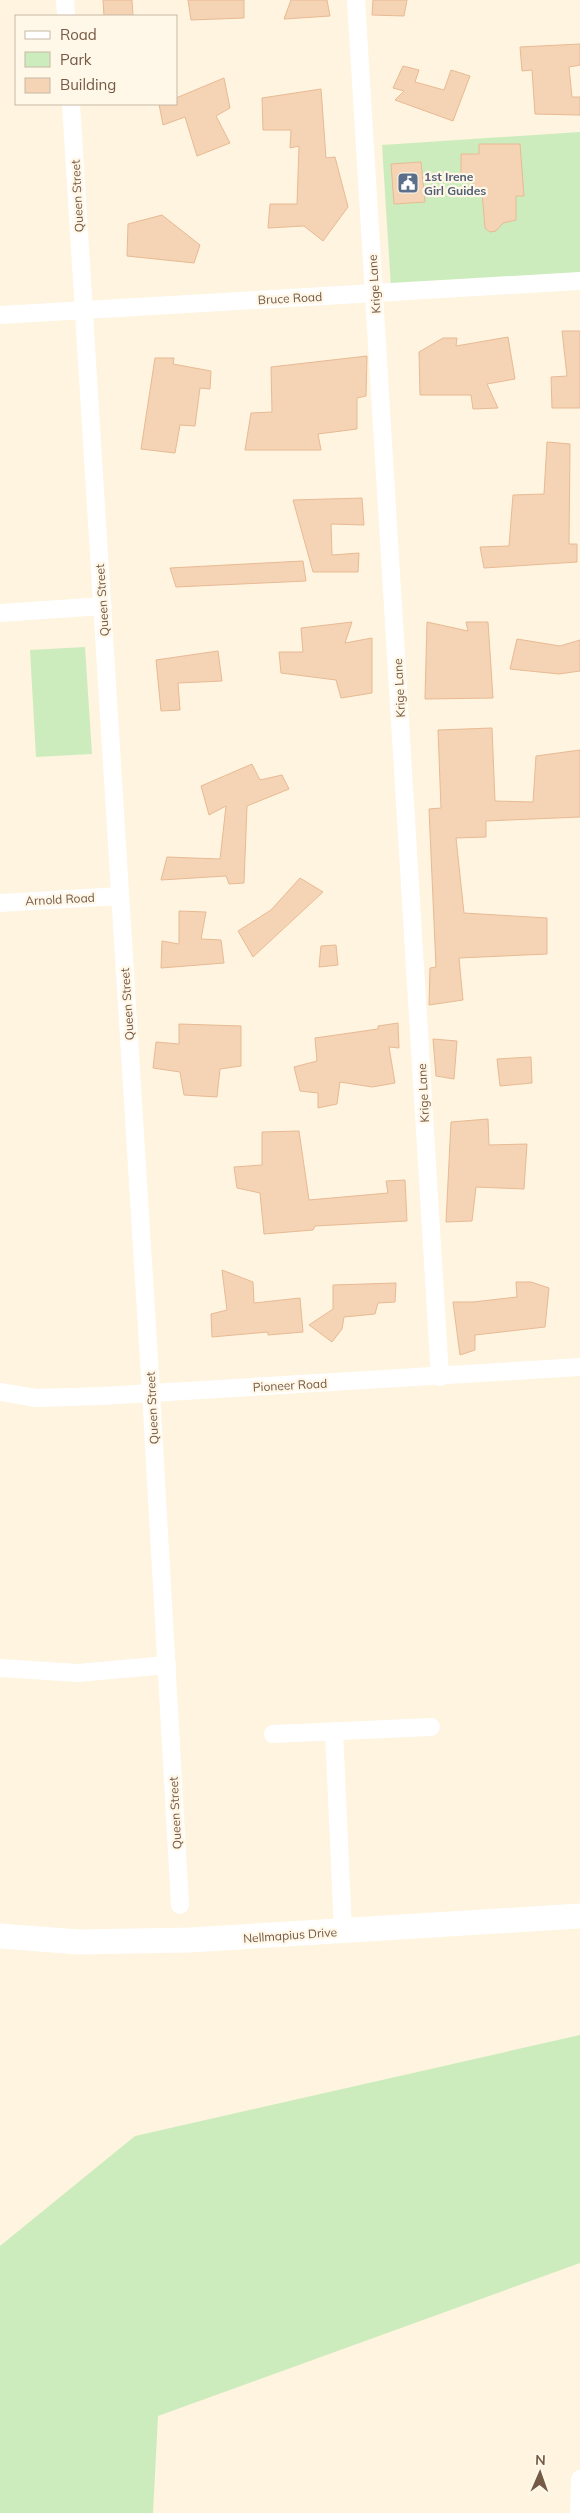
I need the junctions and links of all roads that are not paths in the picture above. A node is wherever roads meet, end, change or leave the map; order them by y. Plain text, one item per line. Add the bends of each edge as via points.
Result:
1 (65, 0) edge
2 (356, 0) edge
3 (66, 15) edge
4 (71, 105) edge
5 (580, 281) edge
6 (375, 294) junction
7 (84, 310) junction
8 (0, 315) edge
9 (103, 606) junction
10 (0, 613) edge
11 (120, 896) junction
12 (0, 903) edge
13 (580, 1367) edge
14 (440, 1377) junction
15 (0, 1392) edge
16 (152, 1392) junction
17 (167, 1665) junction
18 (0, 1668) edge
19 (430, 1727) dead end
20 (334, 1731) junction
21 (273, 1734) dead end
22 (180, 1905) dead end
23 (580, 1916) edge
24 (343, 1931) junction
25 (0, 1936) edge
26 (580, 2479) edge
27 (579, 2513) edge

1 - 3 street
2 - 6 street, Krige Lane
4 - 7 street, Queen Street
5 - 6 street, Bruce Road
6 - 7 street, Bruce Road
6 - 14 street, Krige Lane
7 - 8 street, Bruce Road
7 - 9 street, Queen Street
9 - 10 street
9 - 11 street, Queen Street
11 - 12 street, Arnold Road
11 - 16 street, Queen Street
13 - 14 street, Pioneer Road
14 - 16 street, Pioneer Road
15 - 16 street, Pioneer Road via 51,1398
16 - 17 street, Queen Street
17 - 18 street via 70,1673
17 - 22 street, Queen Street
19 - 20 street
20 - 21 street
20 - 24 street
23 - 24 main road, Nellmapius Drive
24 - 25 main road, Nellmapius Drive via 129,1942
26 - 27 street

